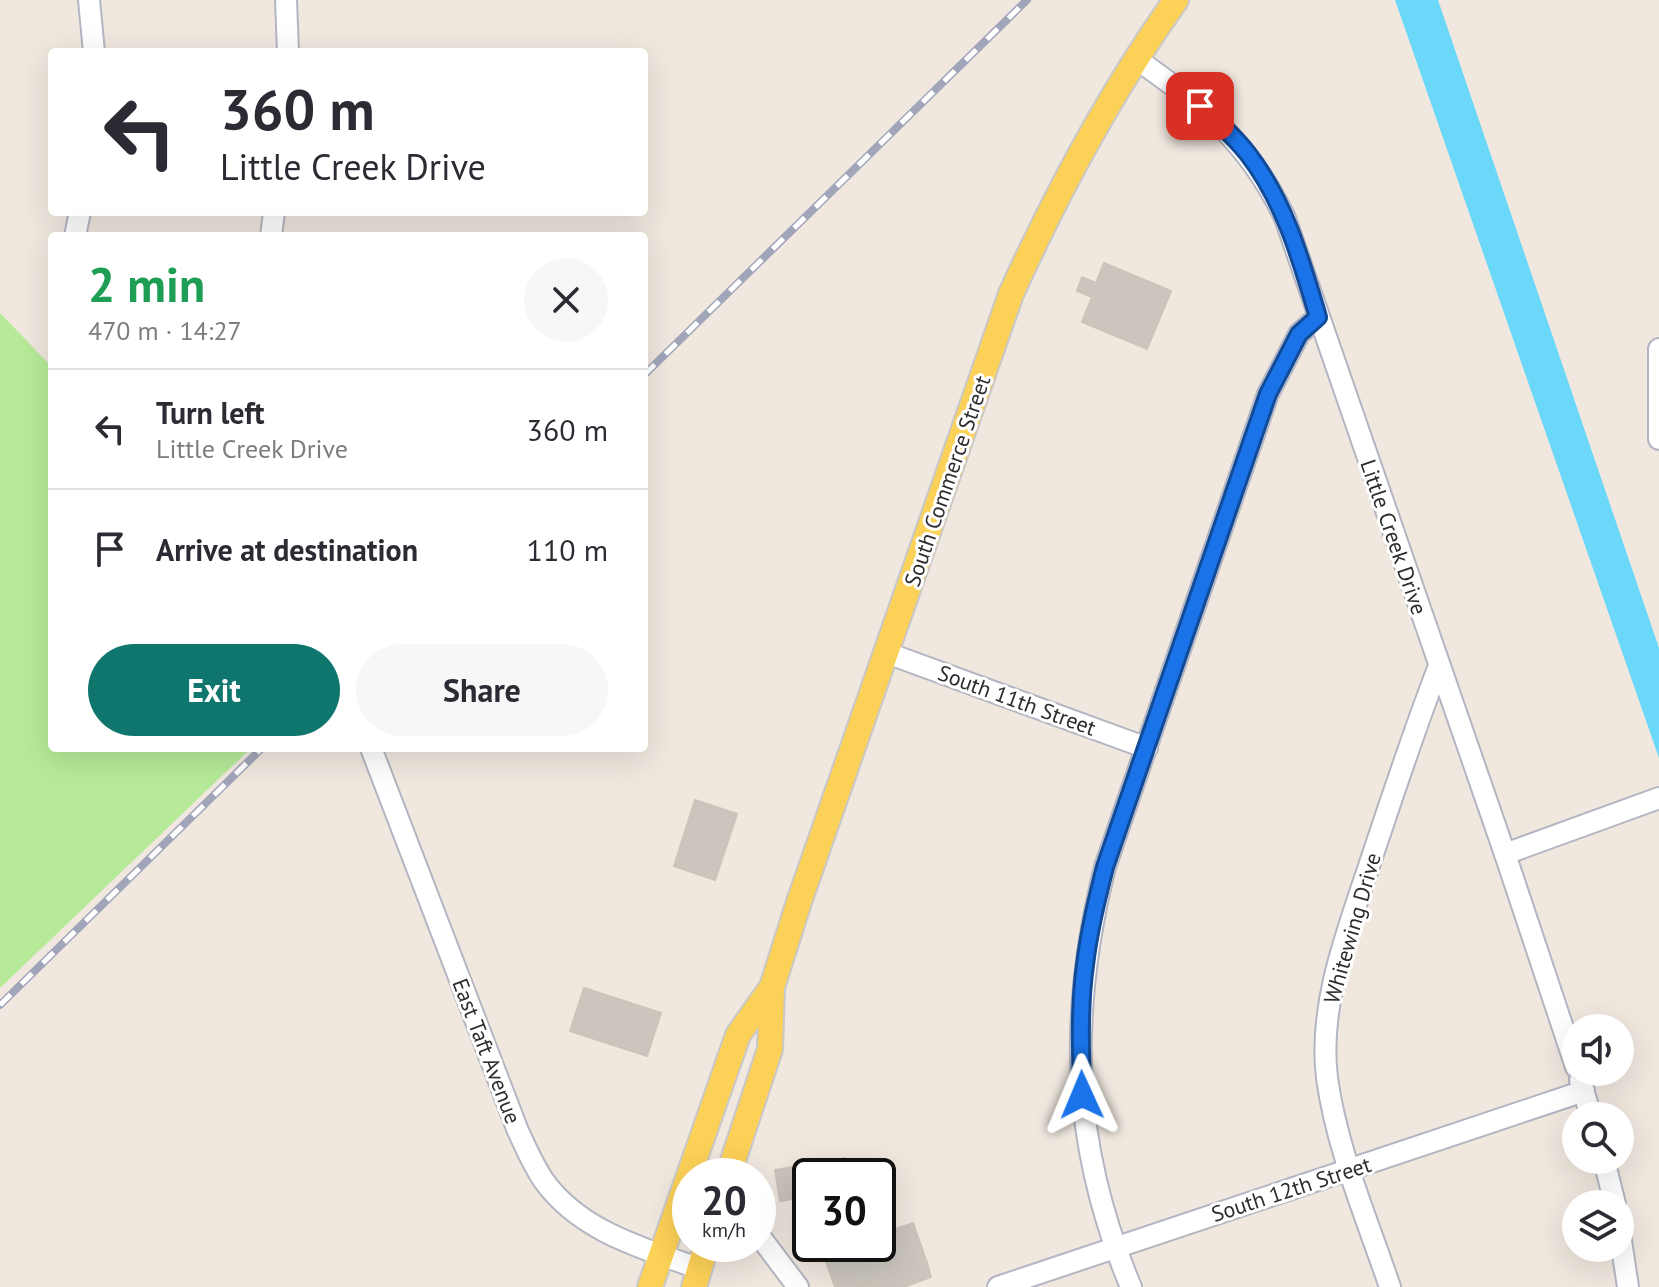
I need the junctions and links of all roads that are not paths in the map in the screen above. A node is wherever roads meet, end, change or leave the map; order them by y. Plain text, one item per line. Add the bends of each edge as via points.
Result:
1 (89, 0) edge
2 (286, 0) edge
3 (1176, 0) edge
4 (94, 48) edge
5 (288, 48) edge
6 (1135, 58) junction
7 (1318, 317) junction
8 (1659, 349) edge
9 (1659, 439) edge
10 (887, 653) junction
11 (1439, 666) junction
12 (1147, 748) junction
13 (373, 752) edge
14 (1659, 798) edge
15 (1505, 854) junction
16 (772, 987) junction
17 (1562, 1026) edge
18 (1562, 1084) edge
19 (734, 1158) edge
20 (1351, 1170) junction
21 (1114, 1248) junction
22 (662, 1255) junction
23 (776, 1258) edge
24 (1624, 1262) edge
25 (697, 1278) edge
26 (650, 1287) edge
27 (798, 1287) edge
28 (998, 1287) edge
29 (1131, 1287) edge
30 (1390, 1287) edge
31 (1628, 1287) edge

1 - 4 street
2 - 5 street
3 - 6 main road, South Commerce Street
6 - 7 street, Little Creek Drive via 1200,106 1248,154 1285,218
6 - 10 main road, South Commerce Street via 1056,196 1011,294
7 - 11 street, Little Creek Drive
7 - 12 street via 1299,334 1268,394
8 - 9 street
10 - 12 street, South 11th Street
10 - 16 main road, South Commerce Street
11 - 15 street, Little Creek Drive
11 - 20 street, Whitewing Drive via 1410,740 1328,1006 1327,1078
12 - 21 street via 1105,867 1084,967 1082,1095 1095,1186
13 - 22 street, East Taft Avenue via 535,1167 574,1211 624,1242
14 - 15 street
15 - 17 street, Little Creek Drive
16 - 19 main road, South Commerce Street via 770,1049
16 - 22 main road, South Commerce Street via 738,1035
18 - 20 street, South 12th Street
20 - 21 street, South 12th Street
20 - 30 street, Whitewing Drive
21 - 28 street, South 12th Street
21 - 29 street
22 - 25 street, East Taft Avenue
22 - 26 main road, South Commerce Street
23 - 27 street
24 - 31 street

